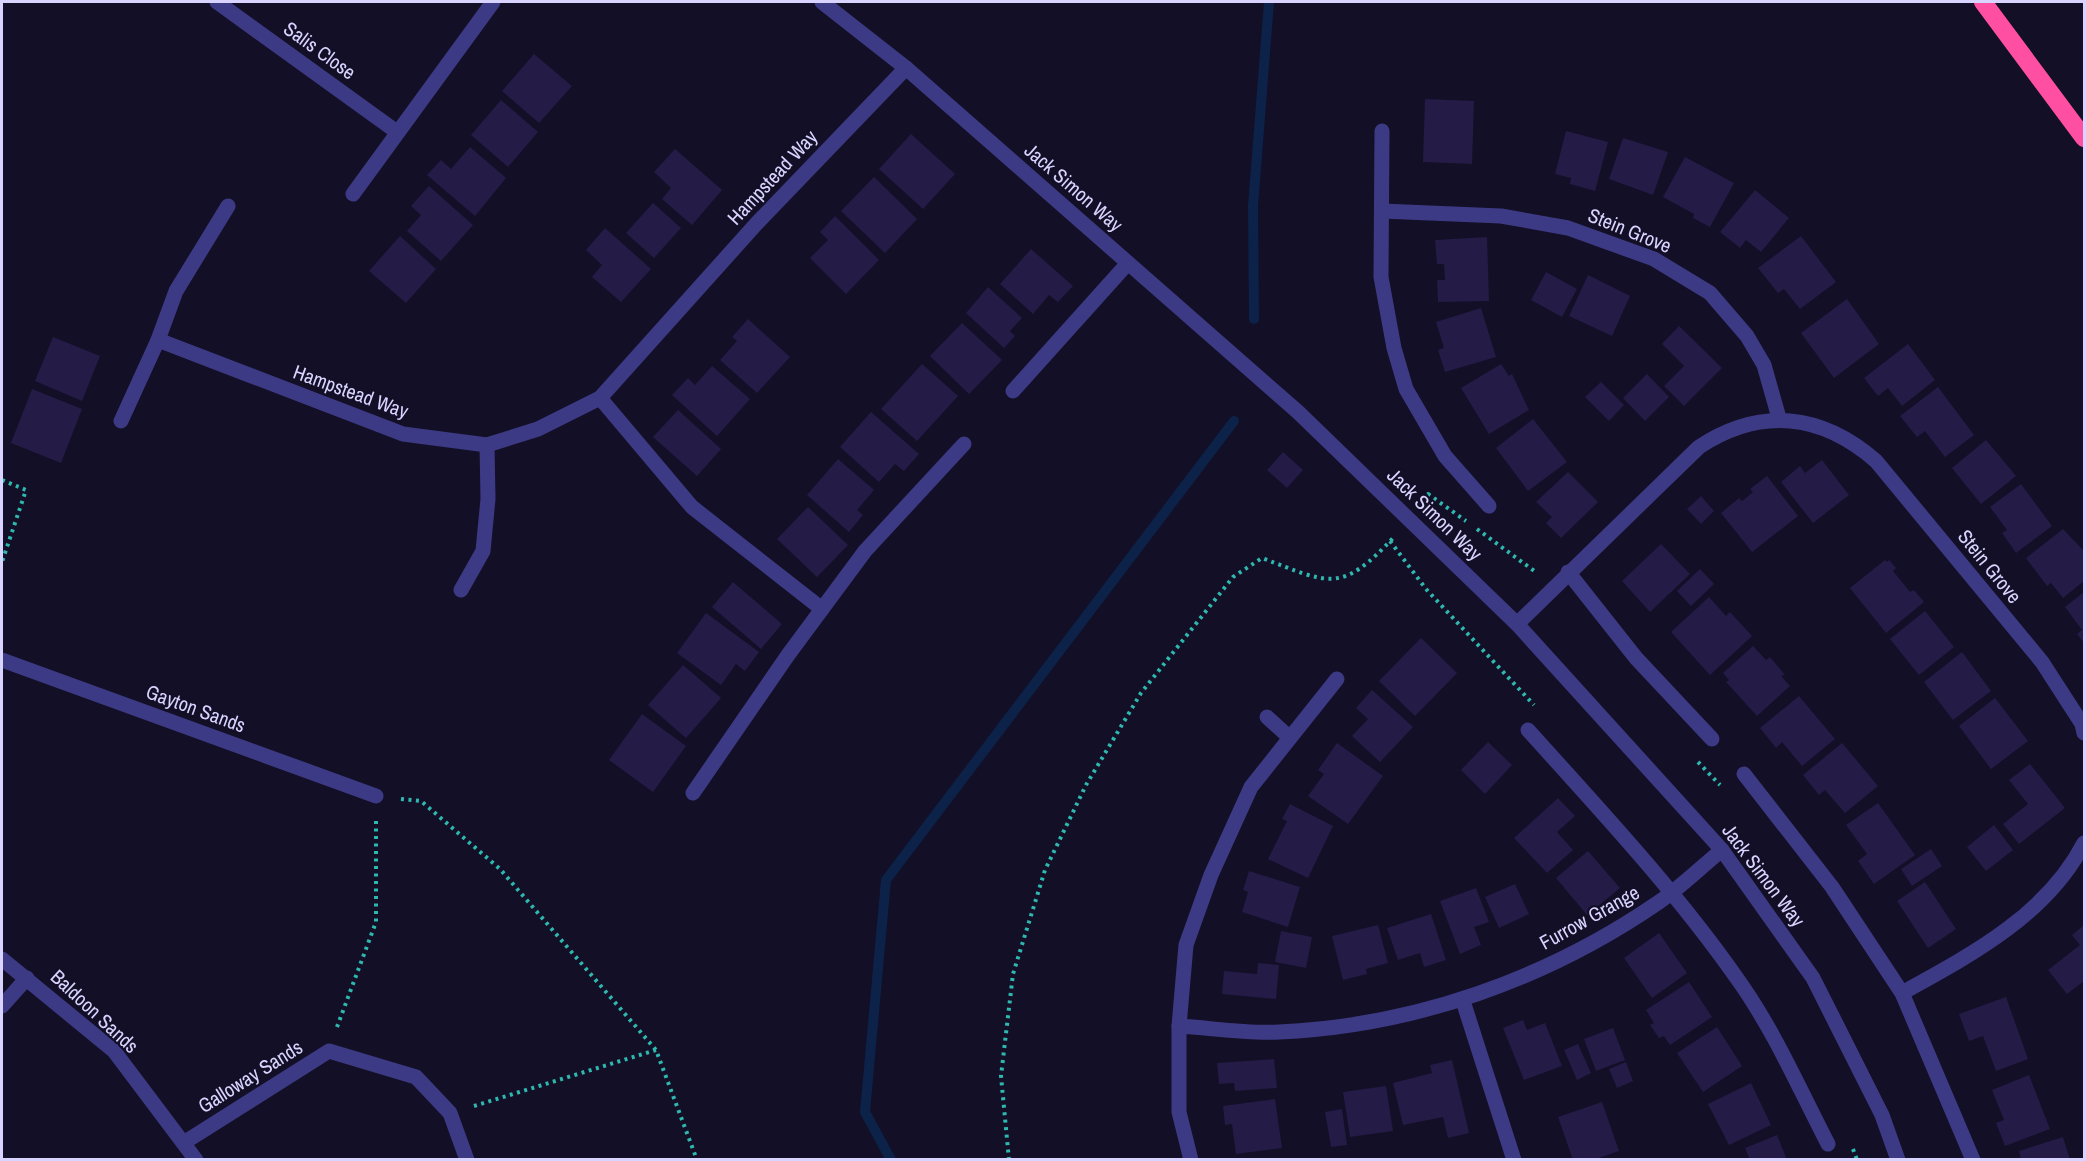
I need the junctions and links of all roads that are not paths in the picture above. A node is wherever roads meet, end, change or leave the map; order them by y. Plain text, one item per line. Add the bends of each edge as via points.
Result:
1 (217, 2) edge
2 (493, 2) edge
3 (822, 2) edge
4 (1983, 2) edge
5 (906, 68) junction
6 (1382, 131) dead end
7 (397, 132) junction
8 (2085, 138) edge
9 (353, 194) dead end
10 (228, 206) dead end
11 (1382, 211) junction
12 (1128, 262) junction
13 (158, 340) junction
14 (1012, 391) dead end
15 (600, 398) junction
16 (1779, 418) junction
17 (121, 421) dead end
18 (964, 444) dead end
19 (487, 445) junction
20 (1489, 506) dead end
21 (1568, 572) junction
22 (461, 590) dead end
23 (822, 609) junction
24 (1516, 624) junction
25 (2, 660) edge
26 (1337, 679) dead end
27 (1267, 717) dead end
28 (1528, 730) dead end
29 (2085, 733) edge
30 (1289, 737) junction
31 (1712, 739) dead end
32 (1744, 774) dead end
33 (693, 793) dead end
34 (376, 796) road end
35 (2085, 843) edge
36 (1722, 849) junction
37 (1670, 893) junction
38 (2, 959) edge
39 (27, 978) junction
40 (1902, 993) junction
41 (1463, 1001) junction
42 (2, 1006) edge
43 (1179, 1026) junction
44 (185, 1142) junction
45 (1828, 1144) dead end
46 (196, 1160) edge
47 (467, 1160) edge
48 (1191, 1160) edge
49 (1514, 1160) edge
50 (1898, 1160) edge
51 (1973, 1160) edge

1 - 7 street, Salis Close
2 - 7 street
3 - 5 street, Jack Simon Way
4 - 8 highway
5 - 12 street, Jack Simon Way
5 - 15 street, Hampstead Way via 757,223
6 - 11 street
7 - 9 street
10 - 13 street via 176,291
11 - 16 street, Stein Grove via 1501,216 1557,226 1654,259 1710,293 1747,336 1764,365
11 - 20 street via 1381,277 1406,389 1445,456
12 - 14 street
12 - 24 street, Jack Simon Way via 1298,412
13 - 17 street
13 - 19 street, Hampstead Way via 403,434
15 - 19 street, Hampstead Way via 538,429
15 - 23 street via 692,507
16 - 21 street, Stein Grove via 1720,433 1699,447
16 - 29 street, Stein Grove via 1822,426 1876,461 2042,662
18 - 23 street via 865,551
19 - 22 street via 488,499 483,550
21 - 24 street, Stein Grove
21 - 31 street via 1636,658
23 - 33 street
24 - 36 street, Jack Simon Way
25 - 34 street, Gayton Sands
26 - 30 street
27 - 30 street
28 - 37 street via 1647,862
30 - 43 street via 1251,787 1211,875 1186,945
32 - 40 street via 1866,936
35 - 40 street via 2076,859 2014,926
36 - 37 street, Furrow Grange
36 - 50 street, Jack Simon Way via 1814,978 1882,1115
37 - 41 street, Furrow Grange via 1595,941 1510,983
37 - 45 street via 1736,976
38 - 39 street, Baldoon Sands
39 - 42 street
39 - 44 street, Baldoon Sands via 114,1051
40 - 51 street
41 - 43 street, Furrow Grange via 1385,1020 1278,1032
41 - 49 street
43 - 48 street via 1179,1112
44 - 46 street, Baldoon Sands
44 - 47 street, Galloway Sands via 329,1051 416,1077 450,1113

